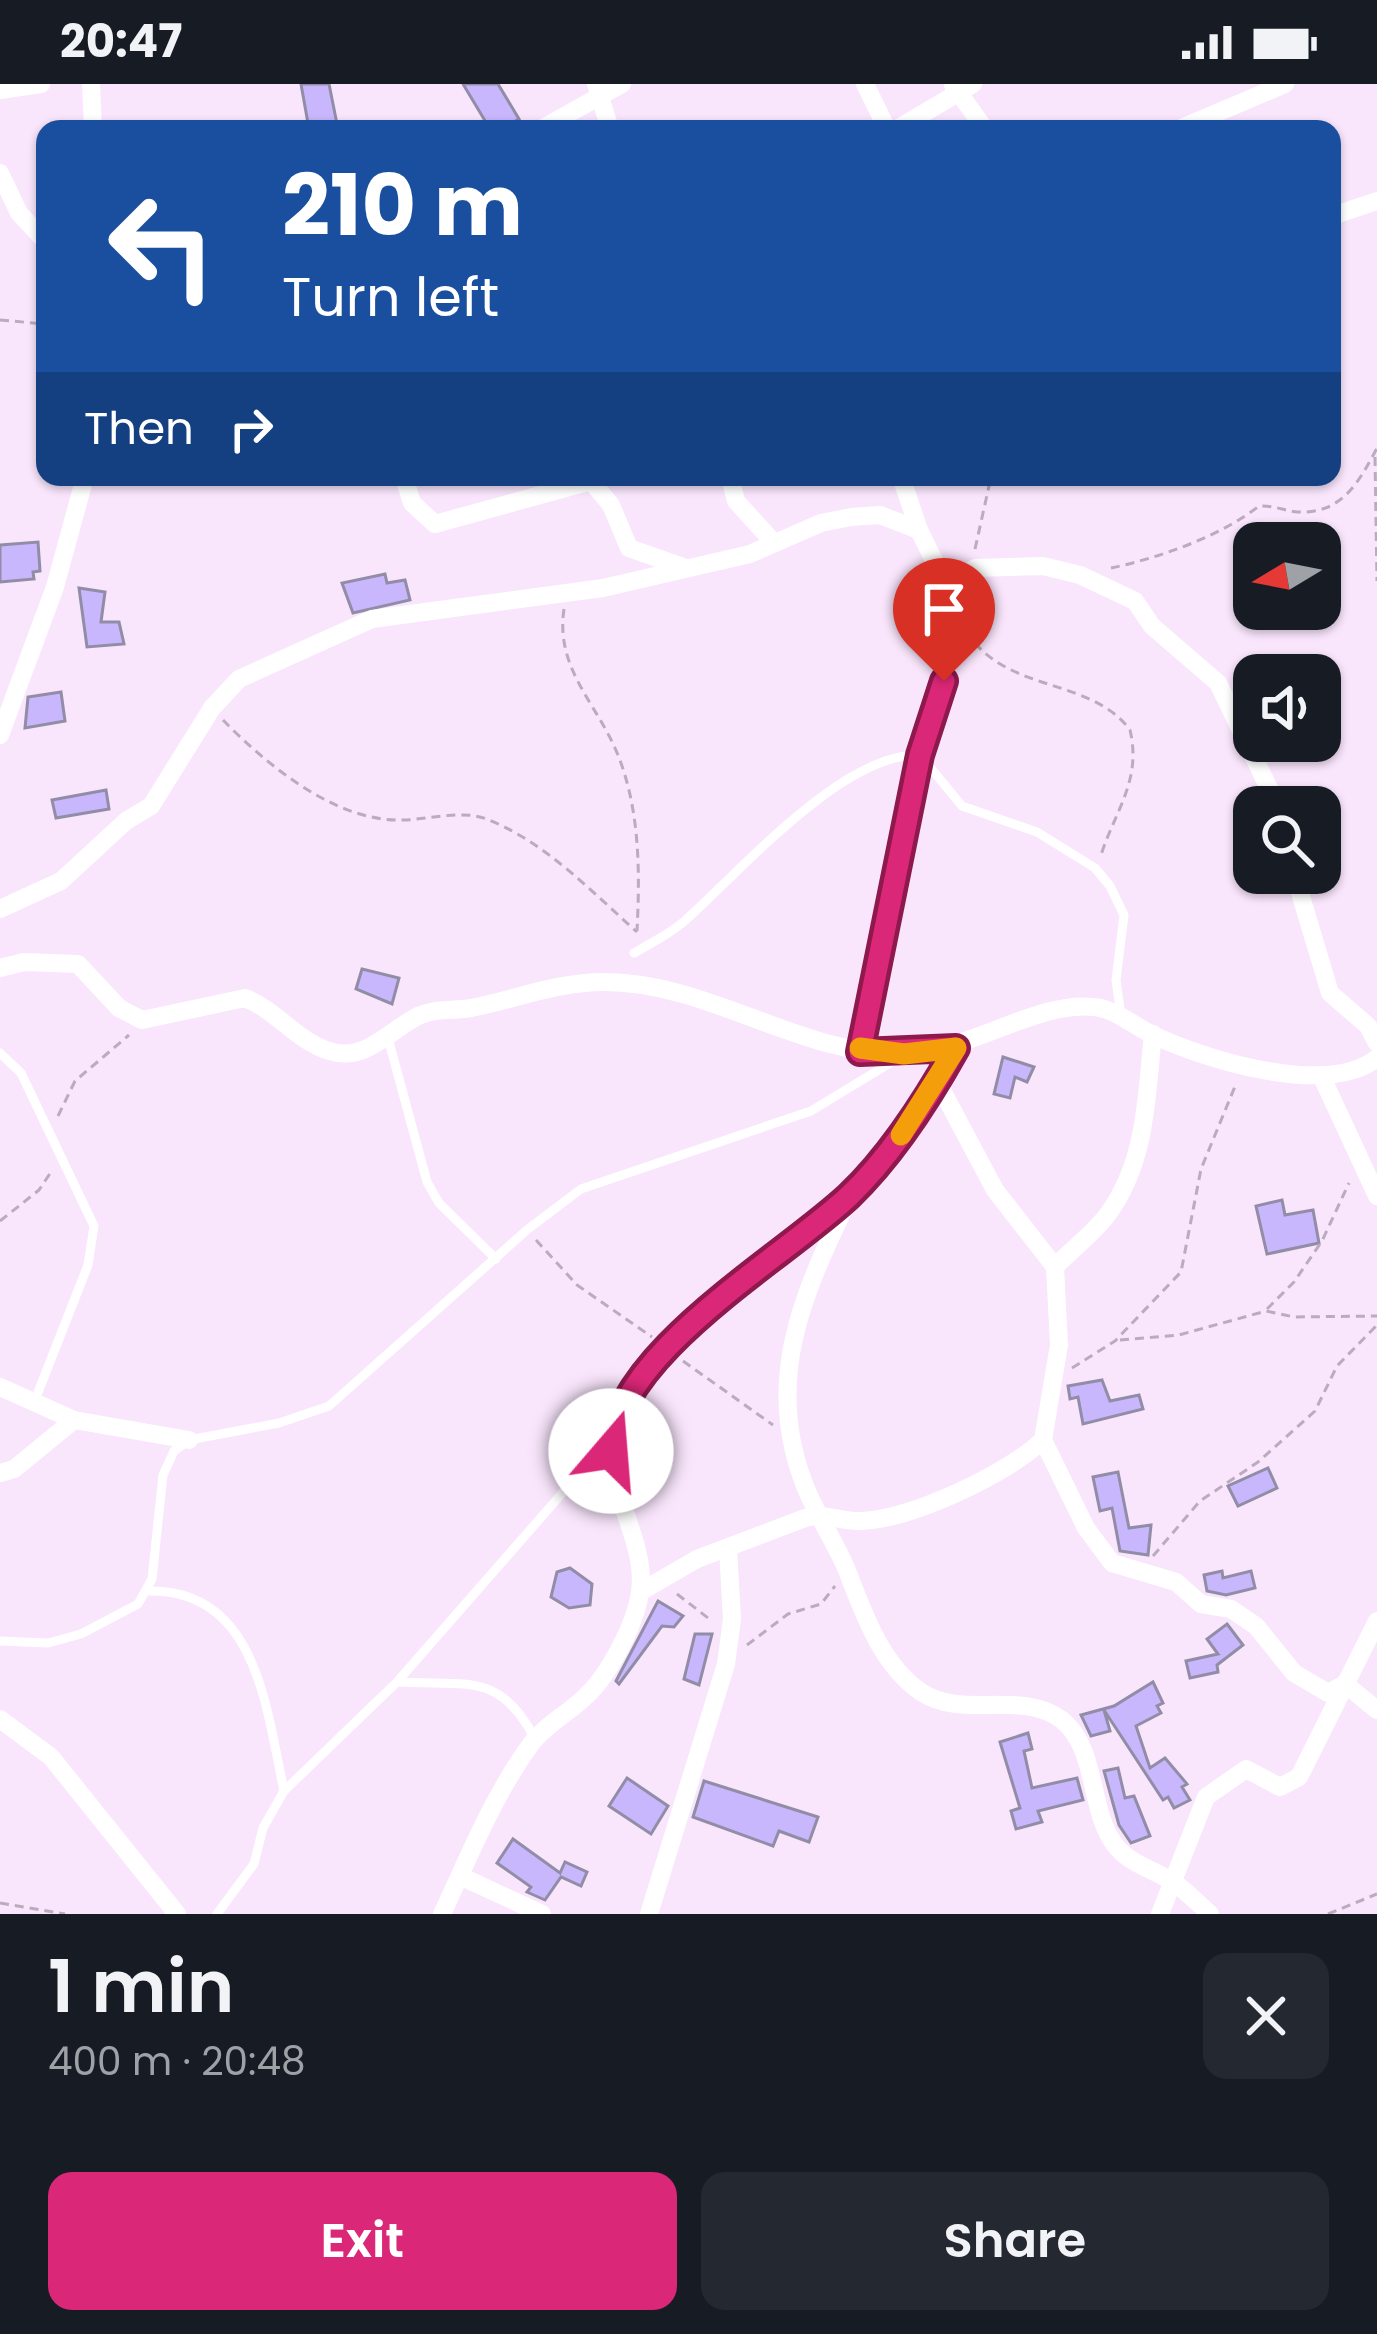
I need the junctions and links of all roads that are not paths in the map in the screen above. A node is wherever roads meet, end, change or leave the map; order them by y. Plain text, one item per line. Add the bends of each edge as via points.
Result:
1 (40, 84) edge
2 (91, 84) edge
3 (622, 84) edge
4 (865, 84) edge
5 (1285, 84) edge
6 (597, 88) edge
7 (961, 88) edge
8 (0, 90) edge
9 (93, 120) edge
10 (553, 120) edge
11 (607, 120) edge
12 (883, 120) edge
13 (912, 120) edge
14 (980, 120) edge
15 (1200, 120) edge
16 (0, 173) edge
17 (1377, 201) edge
18 (1341, 213) edge
19 (36, 231) edge
20 (83, 486) edge
21 (407, 486) edge
22 (559, 486) edge
23 (597, 486) edge
24 (732, 486) edge
25 (904, 486) edge
26 (919, 530) junction
27 (774, 543) junction
28 (688, 568) junction
29 (945, 587) junction
30 (0, 735) edge
31 (920, 755) junction
32 (1270, 786) edge
33 (1300, 894) edge
34 (0, 909) edge
35 (634, 953) dead end
36 (0, 968) edge
37 (1120, 1016) junction
38 (1153, 1034) junction
39 (388, 1038) junction
40 (1377, 1043) edge
41 (956, 1048) junction
42 (860, 1052) junction
43 (0, 1053) edge
44 (904, 1054) junction
45 (1377, 1058) edge
46 (1321, 1075) junction
47 (937, 1082) junction
48 (851, 1194) junction
49 (1377, 1196) edge
50 (496, 1259) junction
51 (1055, 1267) junction
52 (0, 1387) edge
53 (34, 1402) junction
54 (74, 1420) junction
55 (188, 1440) junction
56 (1043, 1440) junction
57 (611, 1451) junction
58 (0, 1473) edge
59 (819, 1514) junction
60 (728, 1549) junction
61 (147, 1591) junction
62 (640, 1592) junction
63 (1377, 1621) edge
64 (0, 1641) edge
65 (397, 1682) junction
66 (1345, 1684) junction
67 (1377, 1710) edge
68 (0, 1719) edge
69 (535, 1739) junction
70 (284, 1791) junction
71 (460, 1876) junction
72 (1173, 1882) junction
73 (177, 1914) edge
74 (217, 1914) edge
75 (442, 1914) edge
76 (542, 1914) edge
77 (649, 1914) edge
78 (1160, 1914) edge
79 (1210, 1914) edge

1 - 8 street
2 - 9 street
3 - 6 street
4 - 12 street
5 - 15 street
6 - 10 street
6 - 11 street
7 - 13 street
7 - 14 street
16 - 19 street
17 - 18 street
20 - 30 street
21 - 22 street via 435,524
23 - 28 street via 628,548
24 - 27 street
25 - 26 street
26 - 27 street via 867,515
26 - 29 street
27 - 28 street
28 - 34 street via 566,596 372,619 259,667 212,708 148,809 61,881
29 - 31 street via 956,640
29 - 32 street via 964,572 1005,563 1080,575 1135,602 1208,671
31 - 35 lane via 887,758 843,784 686,920
31 - 37 lane via 962,806 1036,832 1095,868 1124,915
31 - 42 street
33 - 40 street via 1330,993
36 - 39 street via 78,964 118,1008 142,1020 245,998 329,1052 349,1054
37 - 38 street
37 - 41 street via 1070,1007
38 - 46 street via 1244,1066
38 - 51 street via 1131,1175 1106,1216
39 - 42 street via 431,1011 608,982 736,1010
39 - 50 lane via 427,1182
41 - 44 street
41 - 47 street
42 - 44 street
43 - 53 lane via 21,1073 89,1213 94,1244
44 - 50 lane via 812,1111 581,1189
45 - 46 street
46 - 49 street
47 - 48 street
47 - 51 street via 995,1190
48 - 57 street via 702,1312 625,1402
48 - 59 street via 808,1281 785,1364 790,1435
50 - 55 lane via 329,1406
51 - 56 street via 1056,1381
52 - 53 street
53 - 54 street
54 - 55 street
54 - 58 street
55 - 61 lane via 163,1475
56 - 59 street via 1005,1469 911,1509 861,1521
56 - 66 street via 1102,1553 1176,1582 1201,1604 1232,1609 1310,1685 1328,1693
57 - 62 street
57 - 65 lane via 545,1510
59 - 60 street
59 - 72 street via 888,1658 924,1694 1044,1709 1066,1723 1117,1848
60 - 62 street
60 - 77 street via 729,1646
61 - 64 lane via 81,1634 32,1646
61 - 70 lane via 196,1596 233,1631 258,1677
62 - 69 street via 591,1692
63 - 66 street
65 - 69 lane via 486,1687 518,1706
65 - 70 lane
66 - 67 street
66 - 72 street via 1299,1778 1280,1787 1246,1769 1206,1797
68 - 73 street via 51,1757
69 - 71 street
70 - 74 lane via 254,1864
71 - 75 street
71 - 76 street
72 - 78 street
72 - 79 street

